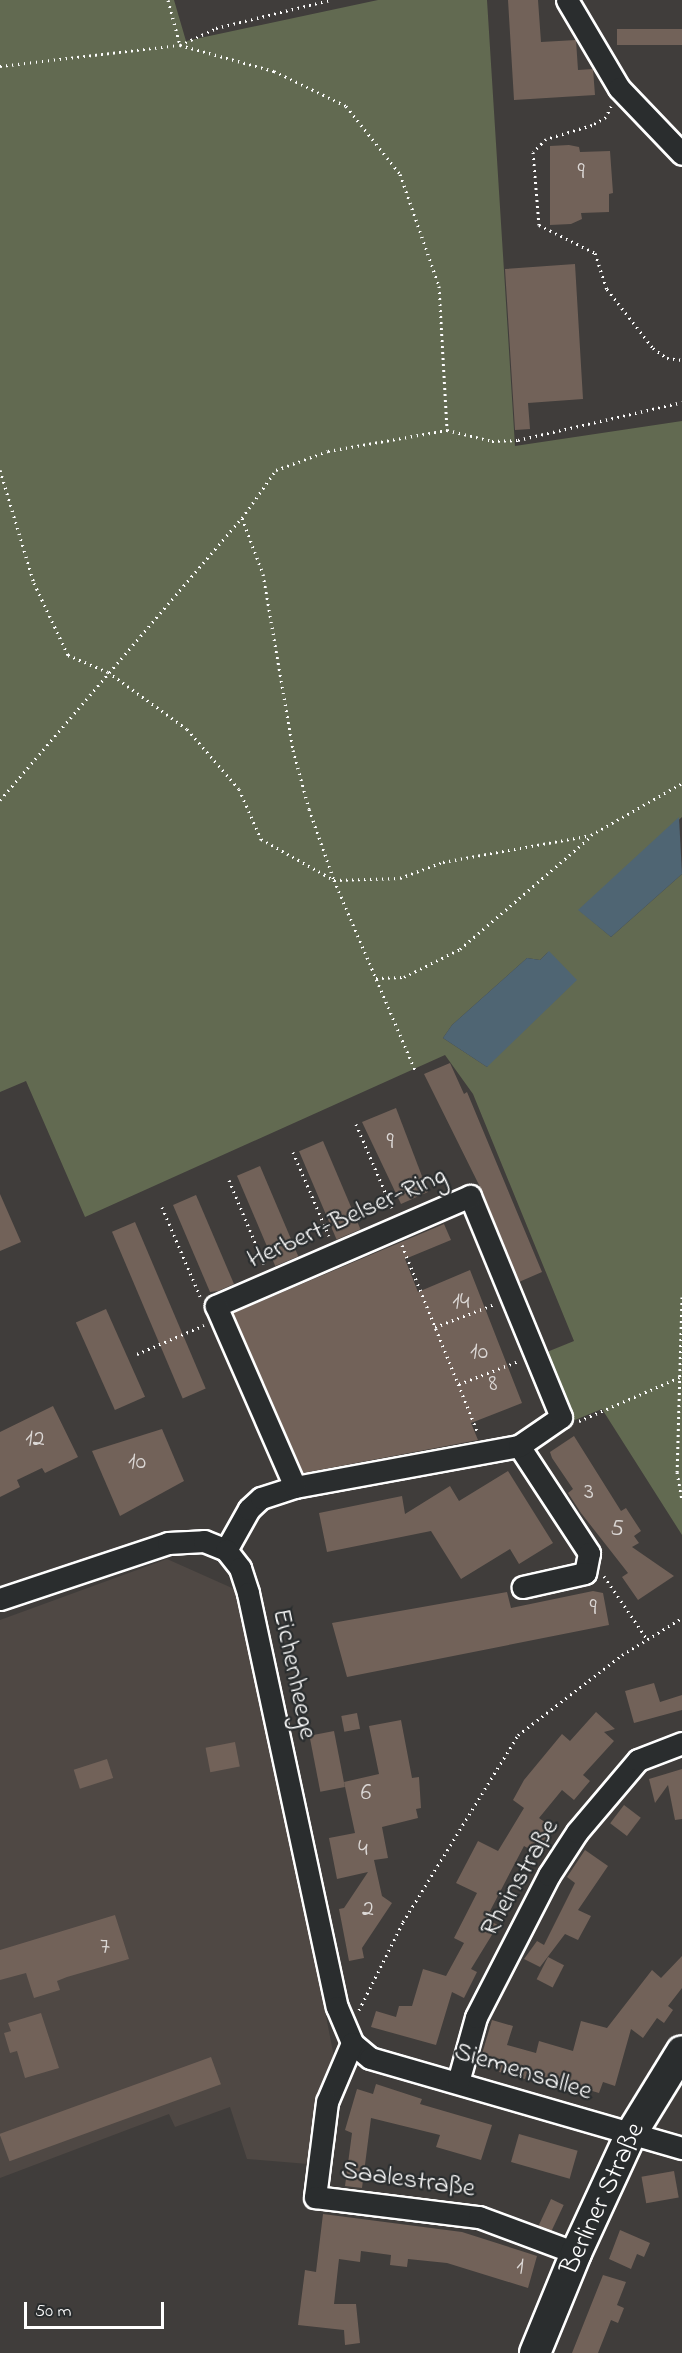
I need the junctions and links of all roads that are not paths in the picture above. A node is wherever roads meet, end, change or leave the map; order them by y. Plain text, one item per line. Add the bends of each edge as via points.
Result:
1 (567, 0) edge
2 (682, 154) edge
3 (519, 1446) junction
4 (295, 1487) junction
5 (226, 1550) junction
6 (523, 1587) dead end
7 (0, 1599) edge
8 (682, 1743) edge
9 (352, 2043) junction
10 (682, 2051) edge
11 (458, 2082) junction
12 (632, 2134) junction
13 (682, 2148) edge
14 (576, 2253) junction
15 (535, 2353) edge

1 - 2 street via 619,88
3 - 4 street
3 - 4 street, Herbert-Belser-Ring via 561,1417 470,1196 272,1282 219,1312
3 - 6 street via 589,1553 585,1573
4 - 5 street via 252,1504
5 - 7 street via 204,1541 168,1543
5 - 9 street, Eichenheege via 240,1568 248,1593 337,2007
8 - 11 street, Rheinstraße via 645,1755 631,1766 577,1832 549,1875 476,2017
9 - 11 street, Siemensallee via 370,2058
9 - 14 street, Saalestraße via 327,2102 315,2197 479,2217
10 - 12 street, Berliner Straße
11 - 12 street, Siemensallee
12 - 13 street, Siemensallee
12 - 14 street, Berliner Straße
14 - 15 street, Berliner Straße

